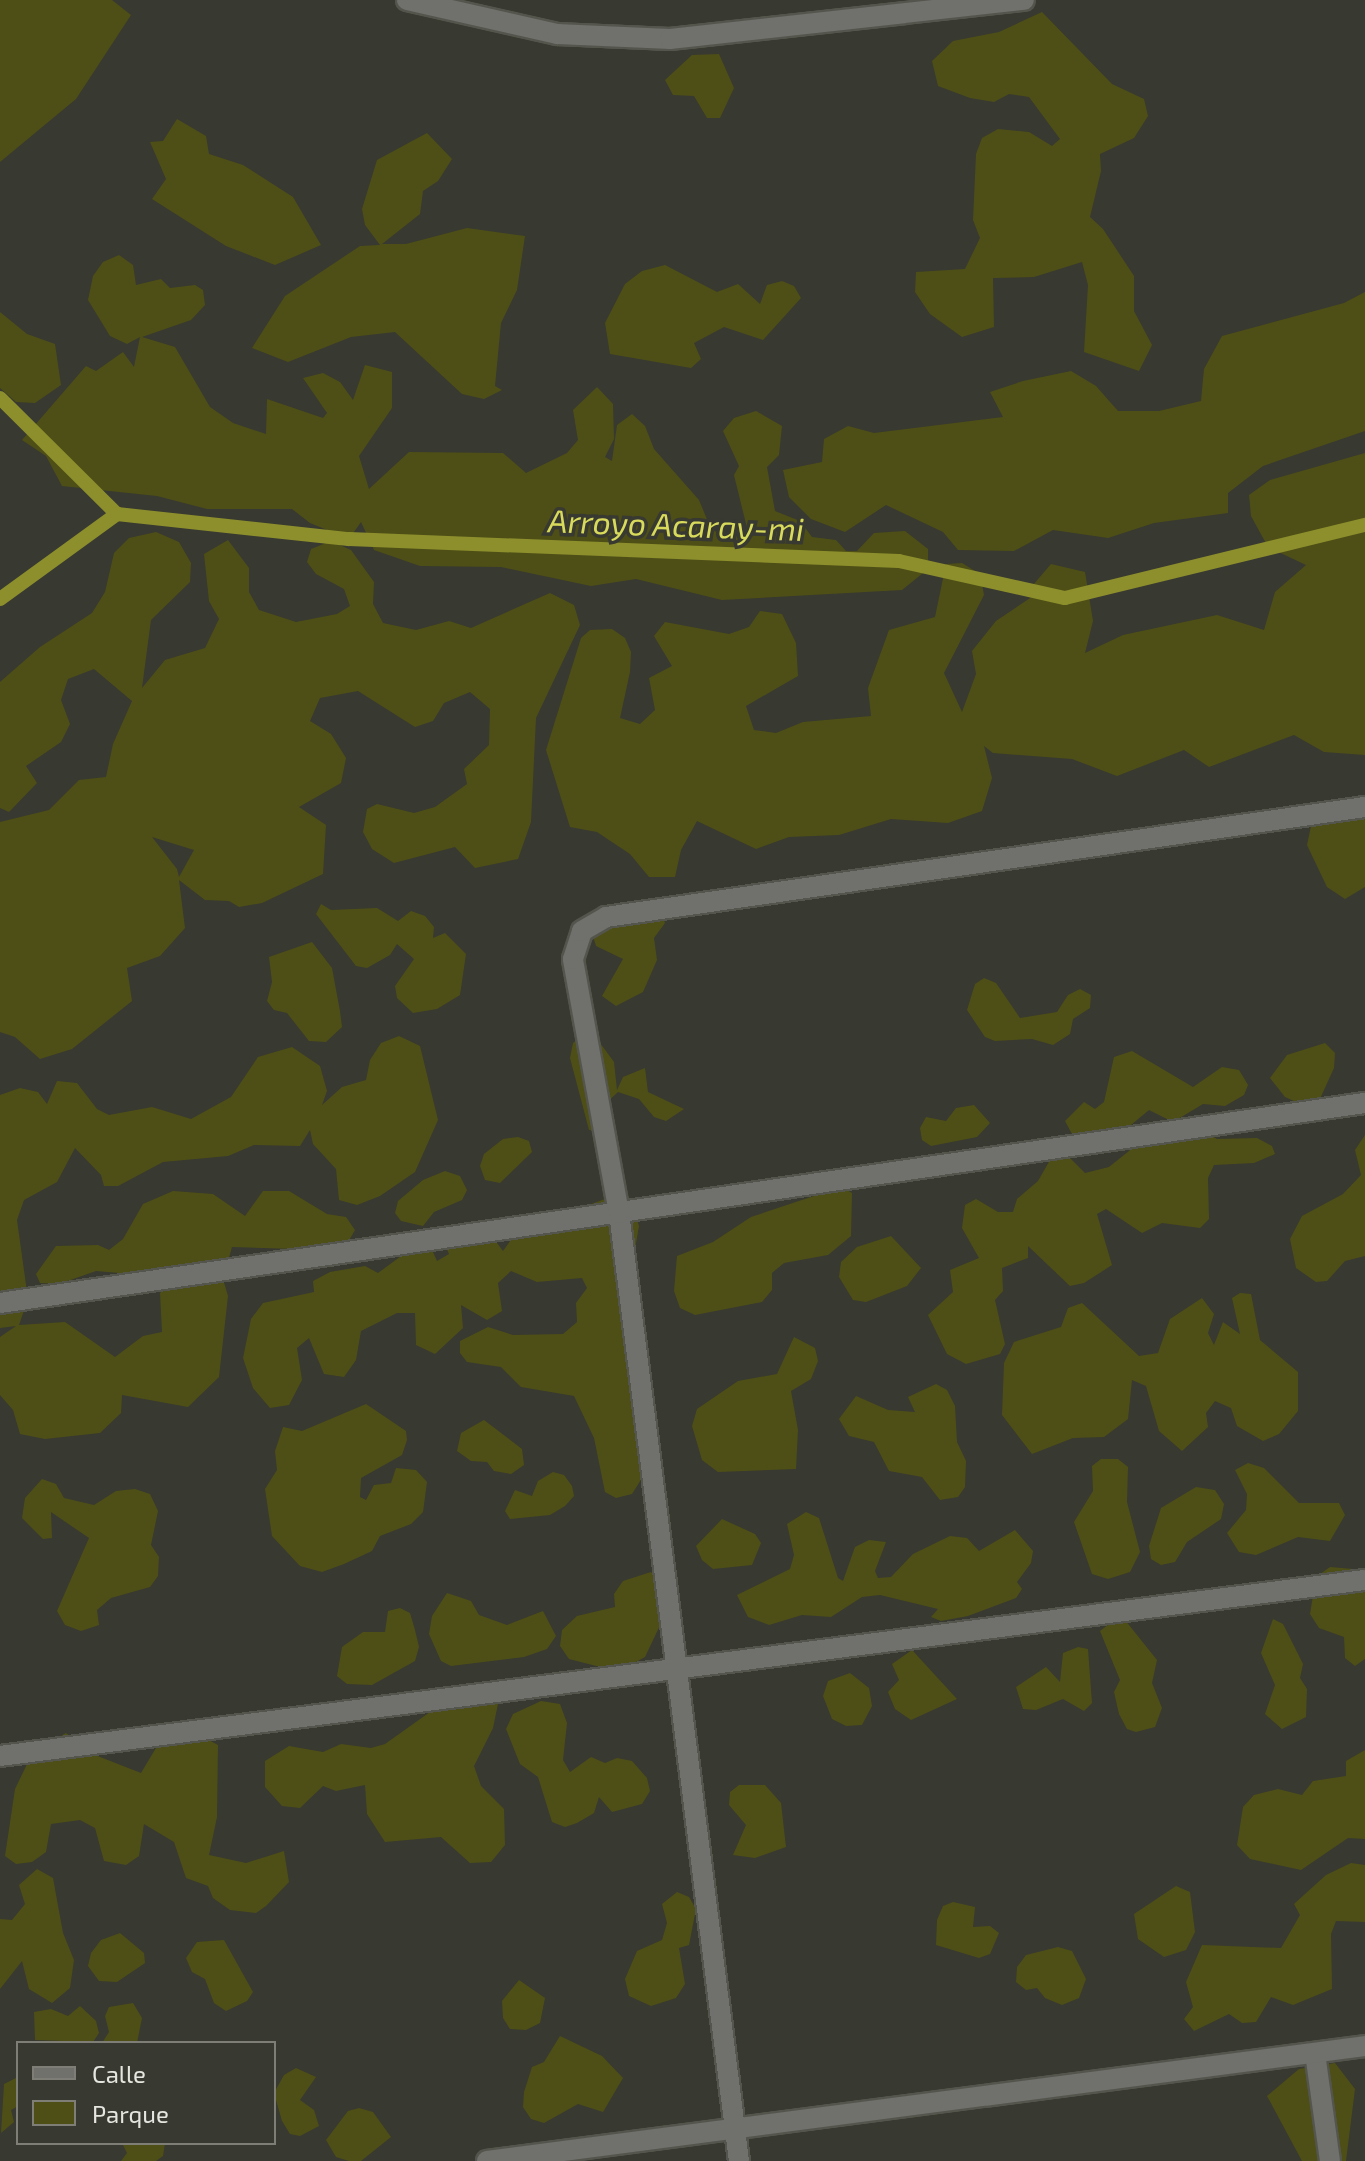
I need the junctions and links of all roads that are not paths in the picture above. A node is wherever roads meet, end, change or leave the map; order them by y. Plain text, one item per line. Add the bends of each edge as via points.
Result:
1 (407, 0) edge
2 (1020, 0) edge
3 (1365, 807) edge
4 (1365, 1103) edge
5 (619, 1213) junction
6 (0, 1303) edge
7 (1365, 1580) edge
8 (678, 1672) junction
9 (0, 1756) edge
10 (1365, 2046) edge
11 (1315, 2053) junction
12 (734, 2125) junction
13 (487, 2161) edge
14 (739, 2161) edge
15 (1330, 2161) edge

1 - 2 street via 557,34 670,39
3 - 5 street via 606,917 582,931 573,959
4 - 5 street
5 - 6 street
5 - 8 street
7 - 8 street
8 - 9 street
8 - 12 street
10 - 11 street
11 - 12 street
11 - 15 street
12 - 13 street
12 - 14 street

